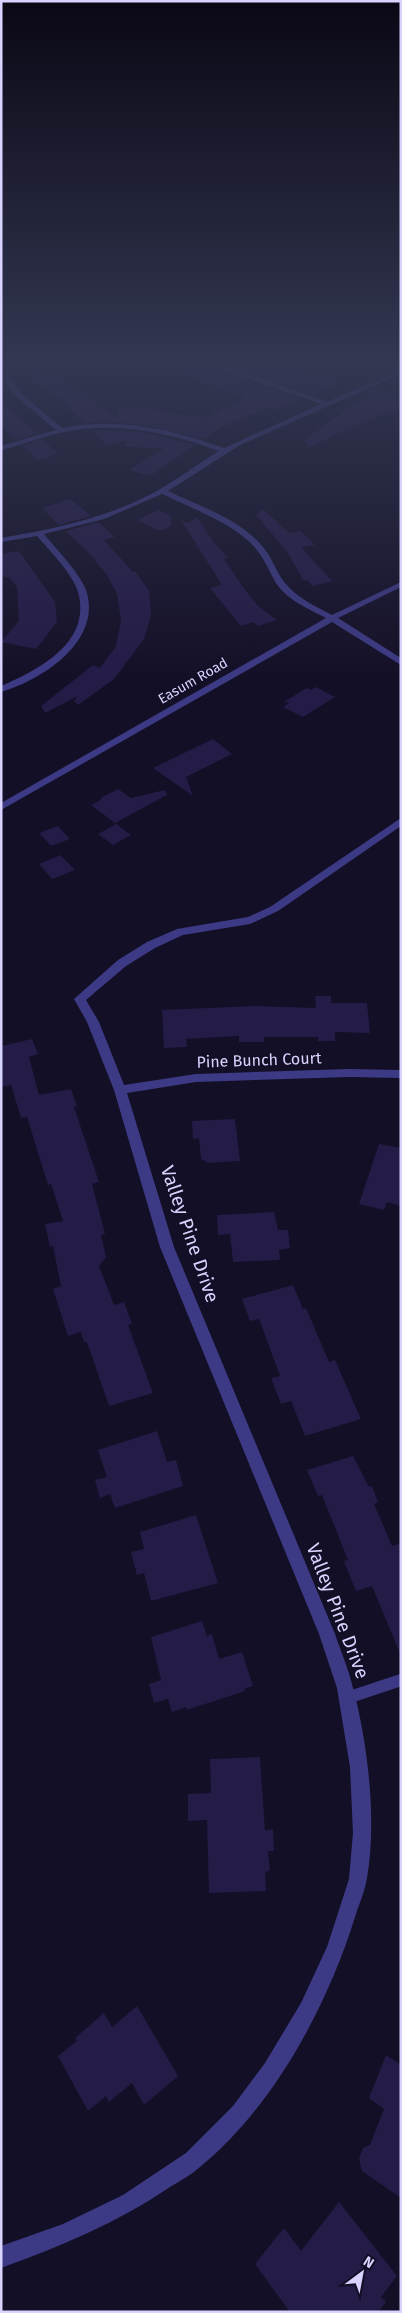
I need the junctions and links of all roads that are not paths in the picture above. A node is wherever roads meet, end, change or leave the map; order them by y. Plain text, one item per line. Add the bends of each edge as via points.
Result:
1 (200, 467) edge
2 (162, 491) junction
3 (39, 533) junction
4 (1, 540) edge
5 (401, 584) edge
6 (332, 618) junction
7 (401, 662) edge
8 (1, 689) edge
9 (1, 807) edge
10 (401, 821) edge
11 (401, 1074) edge
12 (120, 1090) junction
13 (401, 1680) edge
14 (347, 1698) junction
15 (1, 2257) edge

1 - 2 street
2 - 3 street via 106,514
2 - 6 street via 214,514 246,535 260,548 290,593
3 - 4 street
3 - 8 street via 82,590 85,620 82,631 52,663 32,677
5 - 6 street, Easum Road
6 - 7 street
6 - 9 street, Easum Road
10 - 12 street, Valley Pine Drive via 274,909 250,920 181,932 151,945 80,999 93,1022
11 - 12 street, Pine Bunch Court via 196,1078
12 - 14 street, Valley Pine Drive via 167,1247 327,1634
13 - 14 lane
14 - 15 street, Valley Pine Drive via 359,1767 362,1833 358,1879 336,1949 308,2010 272,2070 240,2113 193,2160 130,2202 67,2233

